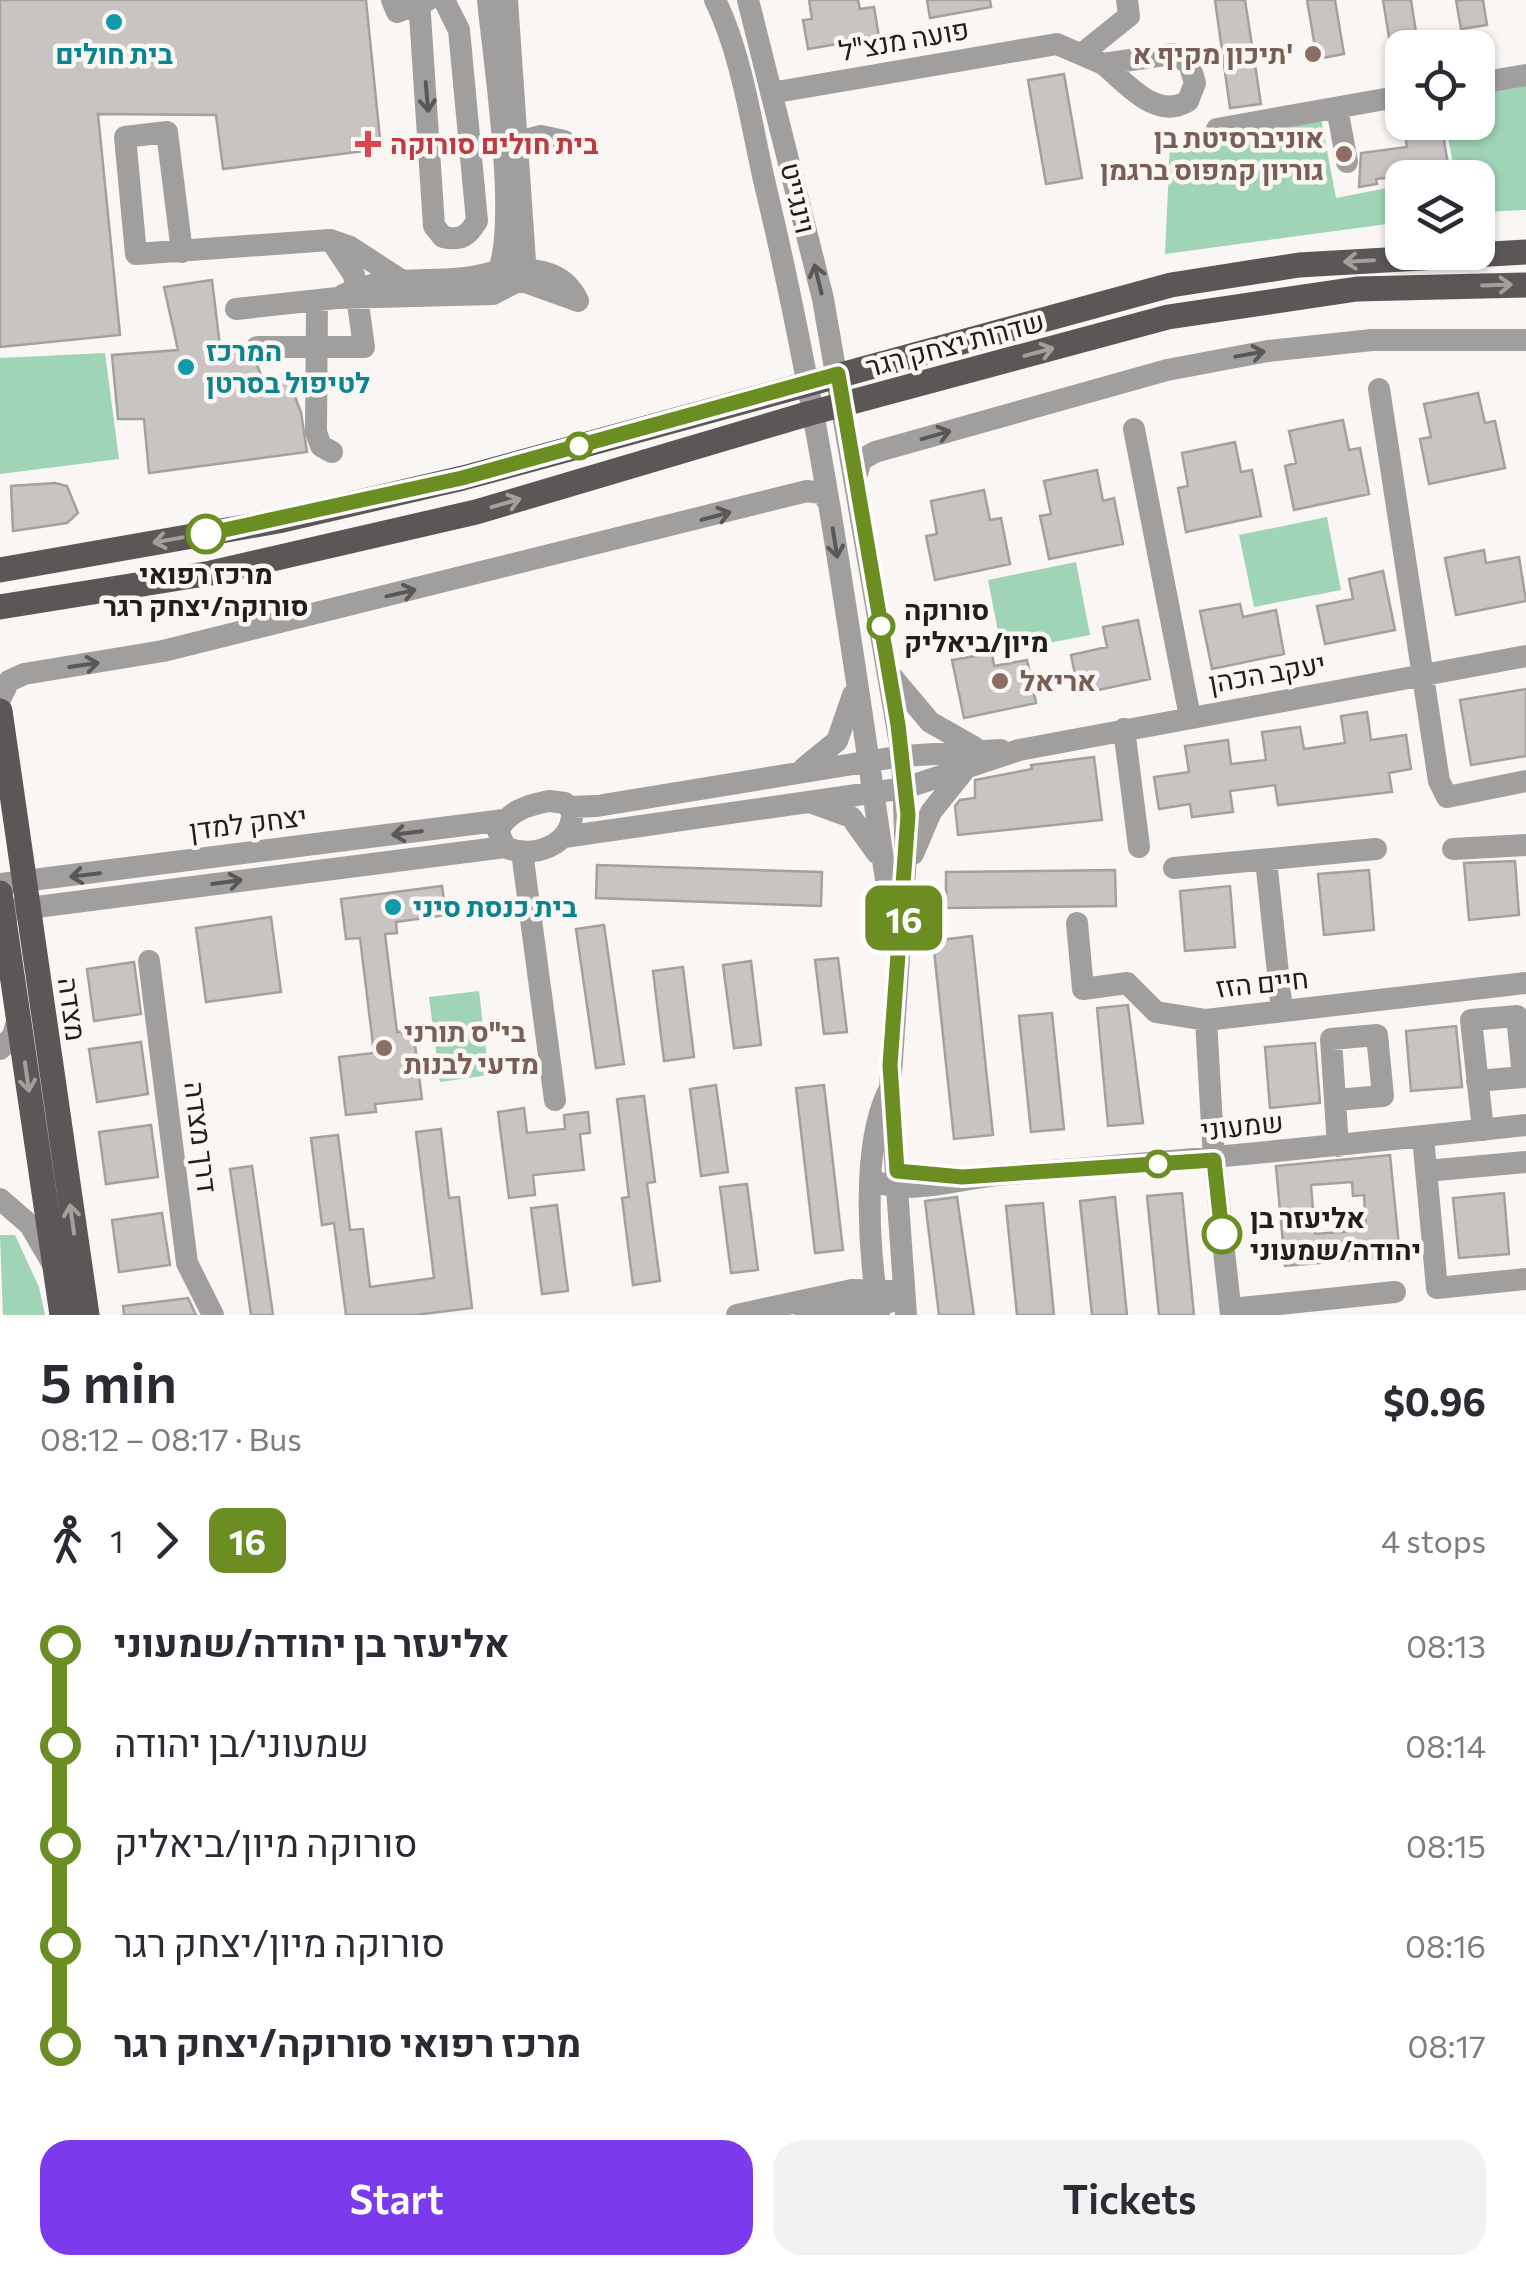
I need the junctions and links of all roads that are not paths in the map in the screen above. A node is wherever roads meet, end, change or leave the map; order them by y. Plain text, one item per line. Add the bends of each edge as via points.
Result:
1 (444, 0) edge
2 (488, 0) edge
3 (507, 0) edge
4 (715, 0) edge
5 (748, 0) edge
6 (1127, 0) edge
7 (411, 4) edge
8 (1526, 75) edge
9 (1495, 80) edge
10 (771, 93) junction
11 (1385, 99) edge
12 (1337, 108) junction
13 (1217, 129) dead end
14 (512, 144) junction
15 (1347, 162) dead end
16 (330, 240) junction
17 (182, 252) junction
18 (359, 252) junction
19 (1526, 252) edge
20 (513, 273) junction
21 (404, 282) junction
22 (1526, 285) edge
23 (351, 295) junction
24 (236, 309) dead end
25 (1526, 340) edge
26 (258, 347) dead end
27 (318, 350) junction
28 (838, 374) junction
29 (806, 382) junction
30 (1379, 389) dead end
31 (843, 406) junction
32 (813, 412) junction
33 (1134, 429) dead end
34 (332, 452) dead end
35 (856, 477) junction
36 (828, 502) junction
37 (0, 570) edge
38 (0, 607) edge
39 (1526, 656) edge
40 (890, 674) junction
41 (1421, 675) junction
42 (856, 676) junction
43 (0, 699) edge
44 (0, 710) edge
45 (1190, 717) junction
46 (1124, 729) junction
47 (981, 750) junction
48 (1019, 750) junction
49 (902, 756) junction
50 (869, 761) junction
51 (966, 769) junction
52 (783, 776) junction
53 (1526, 781) edge
54 (905, 788) junction
55 (872, 792) junction
56 (787, 804) junction
57 (570, 807) junction
58 (504, 820) junction
59 (564, 837) junction
60 (1526, 845) edge
61 (1139, 847) dead end
62 (1376, 849) dead end
63 (1453, 849) dead end
64 (513, 850) junction
65 (1266, 860) junction
66 (1174, 868) dead end
67 (895, 873) junction
68 (12, 883) edge
69 (7, 906) edge
70 (1077, 923) dead end
71 (149, 961) dead end
72 (6, 972) edge
73 (1526, 983) edge
74 (1282, 1011) junction
75 (18, 1018) junction
76 (1206, 1020) junction
77 (0, 1050) edge
78 (1477, 1082) dead end
79 (890, 1088) junction
80 (555, 1100) dead end
81 (1336, 1100) dead end
82 (1526, 1125) edge
83 (1483, 1130) junction
84 (1423, 1136) junction
85 (1338, 1146) junction
86 (1214, 1160) junction
87 (1526, 1162) edge
88 (1426, 1172) junction
89 (897, 1180) junction
90 (873, 1181) junction
91 (0, 1199) edge
92 (56, 1270) junction
93 (1525, 1279) edge
94 (1526, 1289) edge
95 (1394, 1292) dead end
96 (878, 1303) edge
97 (905, 1305) edge
98 (1231, 1312) edge
99 (62, 1315) edge
100 (87, 1315) edge
101 (213, 1315) edge
102 (737, 1315) edge

7 -> 1 street via 434,226 456,240 477,221 459,30
2 - 14 street
3 - 14 street
4 - 29 street, וינגייט via 775,228
5 - 10 street, וינגייט
6 - 10 street, פועה מנצ"ל via 1130,16 1093,58 1057,44
8 - 9 street
28 -> 10 street, וינגייט
11 - 12 street
12 - 13 street
12 - 15 street
14 - 20 street via 505,252
16 - 17 street
16 - 18 street
16 - 23 street via 347,259
17 - 17 street via 167,132 126,137 136,254
18 - 21 street
18 - 23 street
19 -> 28 main road, שדרות יצחק רגר via 1218,276
20 - 21 street
20 - 23 street via 493,294
21 - 23 street
31 -> 22 main road, שדרות יצחק רגר via 1223,306 1357,289
23 - 24 street
23 - 27 street
23 - 27 street via 364,347
35 -> 25 street via 861,460 875,452 1200,362 1372,340
26 - 27 street
27 - 34 street via 316,432
28 - 29 main road, שדרות יצחק רגר
28 - 31 street, וינגייט
29 - 32 street, וינגייט
29 -> 37 main road, שדרות יצחק רגר via 462,478 278,521
30 - 41 street
31 - 32 main road, שדרות יצחק רגר
31 - 35 street, וינגייט
32 - 36 street, וינגייט
38 -> 32 main road, שדרות יצחק רגר via 211,573 476,512
33 - 45 street
35 - 40 street, וינגייט
36 -> 42 street, וינגייט
43 -> 36 street via 9,681 24,674 163,651 807,491 821,492
39 - 41 street, יעקב הכהן
40 - 47 street via 930,722
40 - 49 street, וינגייט
41 - 45 street, יעקב הכהן
41 - 53 street via 1447,797
42 - 50 street, וינגייט
42 - 52 street via 837,741 809,766
44 - 68 main road, מצדה
45 - 46 street, יעקב הכהן
46 - 48 street, יעקב הכהן
46 - 61 street
47 - 48 street, יעקב הכהן
47 - 49 street, יעקב הכהן
48 - 51 street, יעקב הכהן
49 - 50 street
49 - 54 street, וינגייט
50 - 52 street
50 - 55 street, וינגייט
51 - 54 street, יעקב הכהן
51 - 67 street
52 - 57 street
54 - 55 street
54 - 67 street, וינגייט
55 - 56 street
55 - 67 street, וינגייט
56 - 59 street
56 - 67 street via 827,806 851,817
57 - 58 street, יצחק למדן via 539,803
57 - 59 street via 572,827
58 - 64 street via 498,831
58 -> 68 street, יצחק למדן
59 - 64 street, יצחק למדן via 541,849
60 - 63 street
62 - 65 street
69 -> 64 street, יצחק למדן
64 - 80 street
65 - 66 street
65 - 74 street
67 - 79 street via 898,962
68 - 69 main road, מצדה
69 - 72 main road, מצדה
100 -> 69 main road, מצדה
70 - 76 street, חיים הזז via 1083,989 1128,983 1156,1012
71 - 101 street, דרך מצדה via 187,1263
72 - 75 main road, מצדה
73 - 74 street, חיים הזז
74 - 76 street, חיים הזז
75 - 77 street
75 -> 92 main road, מצדה
76 - 86 street
78 - 83 street
79 - 89 street
79 - 90 street via 874,1139
81 - 85 street
82 - 83 street, שמעוני
83 - 84 street, שמעוני
84 - 85 street, שמעוני
84 - 88 street
85 - 86 street, שמעוני
86 - 89 street, שמעוני
86 - 98 street
87 - 88 street
88 - 93 street via 1437,1288
89 - 90 street, שמעוני
89 - 97 street
90 - 96 street
91 - 92 street via 30,1226
92 - 99 main road, מצדה
93 - 94 street
95 - 98 street
96 - 97 street
96 - 102 street via 836,1310 794,1305

